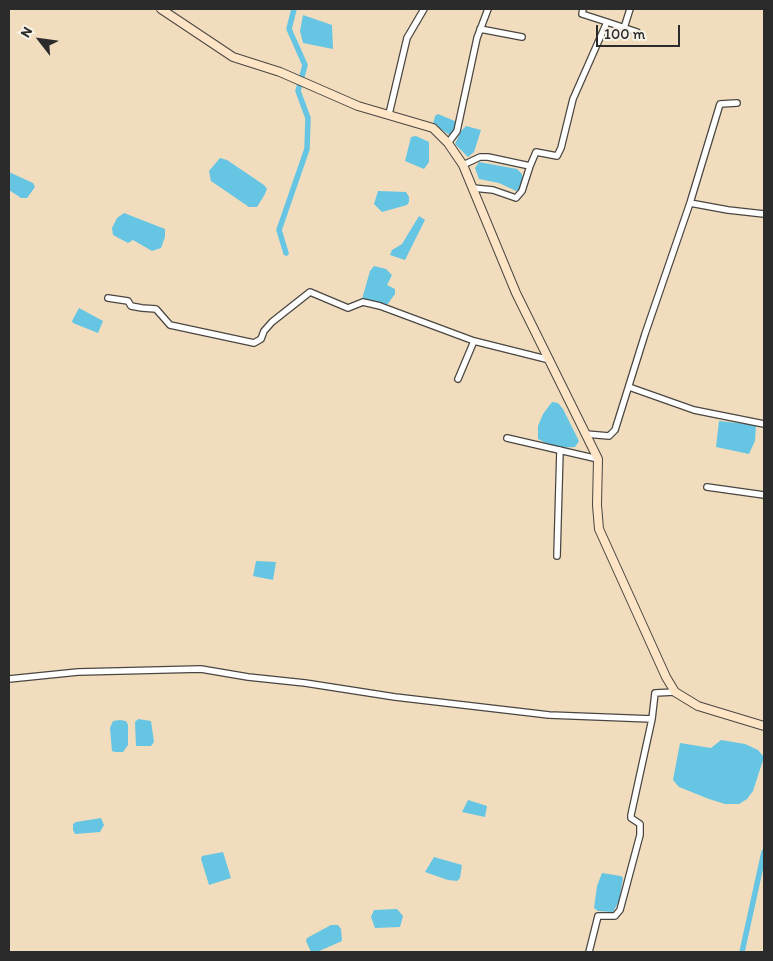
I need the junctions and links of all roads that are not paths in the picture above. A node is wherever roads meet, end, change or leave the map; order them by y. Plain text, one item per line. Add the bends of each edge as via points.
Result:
1 (161, 9) edge
2 (424, 9) edge
3 (488, 9) edge
4 (583, 9) edge
5 (630, 9) edge
6 (607, 22) junction
7 (624, 28) junction
8 (480, 29) junction
9 (637, 32) dead end
10 (522, 37) dead end
11 (736, 103) dead end
12 (389, 114) junction
13 (448, 143) junction
14 (463, 165) junction
15 (530, 166) junction
16 (473, 188) junction
17 (690, 204) junction
18 (764, 214) edge
19 (108, 298) dead end
20 (474, 341) junction
21 (550, 360) junction
22 (458, 379) dead end
23 (629, 387) junction
24 (764, 424) edge
25 (586, 434) junction
26 (508, 438) dead end
27 (560, 450) junction
28 (598, 459) junction
29 (707, 487) dead end
30 (764, 495) edge
31 (557, 556) dead end
32 (9, 679) edge
33 (675, 692) junction
34 (652, 719) junction
35 (764, 726) edge
36 (589, 952) edge

1 - 12 main road via 233,57 296,78 358,106
2 - 12 street via 407,38
3 - 8 street
4 - 6 street via 582,14
5 - 7 street
6 - 7 street
6 - 15 street via 572,99 559,155 555,157 536,152
7 - 9 street
8 - 10 street
8 - 13 street via 457,131
11 - 17 street via 720,104
12 - 13 main road via 432,128
13 - 14 main road
14 - 15 street via 488,157
14 - 16 main road
15 - 16 street via 522,191 516,198 493,190
16 - 21 main road via 516,293
17 - 18 street
17 - 23 street
19 - 20 street via 128,301 136,307 156,309 170,325 254,343 261,339 272,322 310,292 348,308 363,302 380,306
20 - 21 street
20 - 22 street
21 - 25 main road
23 - 24 street via 694,410
23 - 25 street via 615,430 609,436
25 - 28 main road
26 - 27 street
27 - 28 street
27 - 31 street
28 - 33 main road via 599,529
29 - 30 street
32 - 34 street via 78,672 201,669 549,715
33 - 34 street via 655,693
33 - 35 main road via 698,706
34 - 36 street via 631,815 640,824 640,835 620,910 615,916 599,915 596,918

